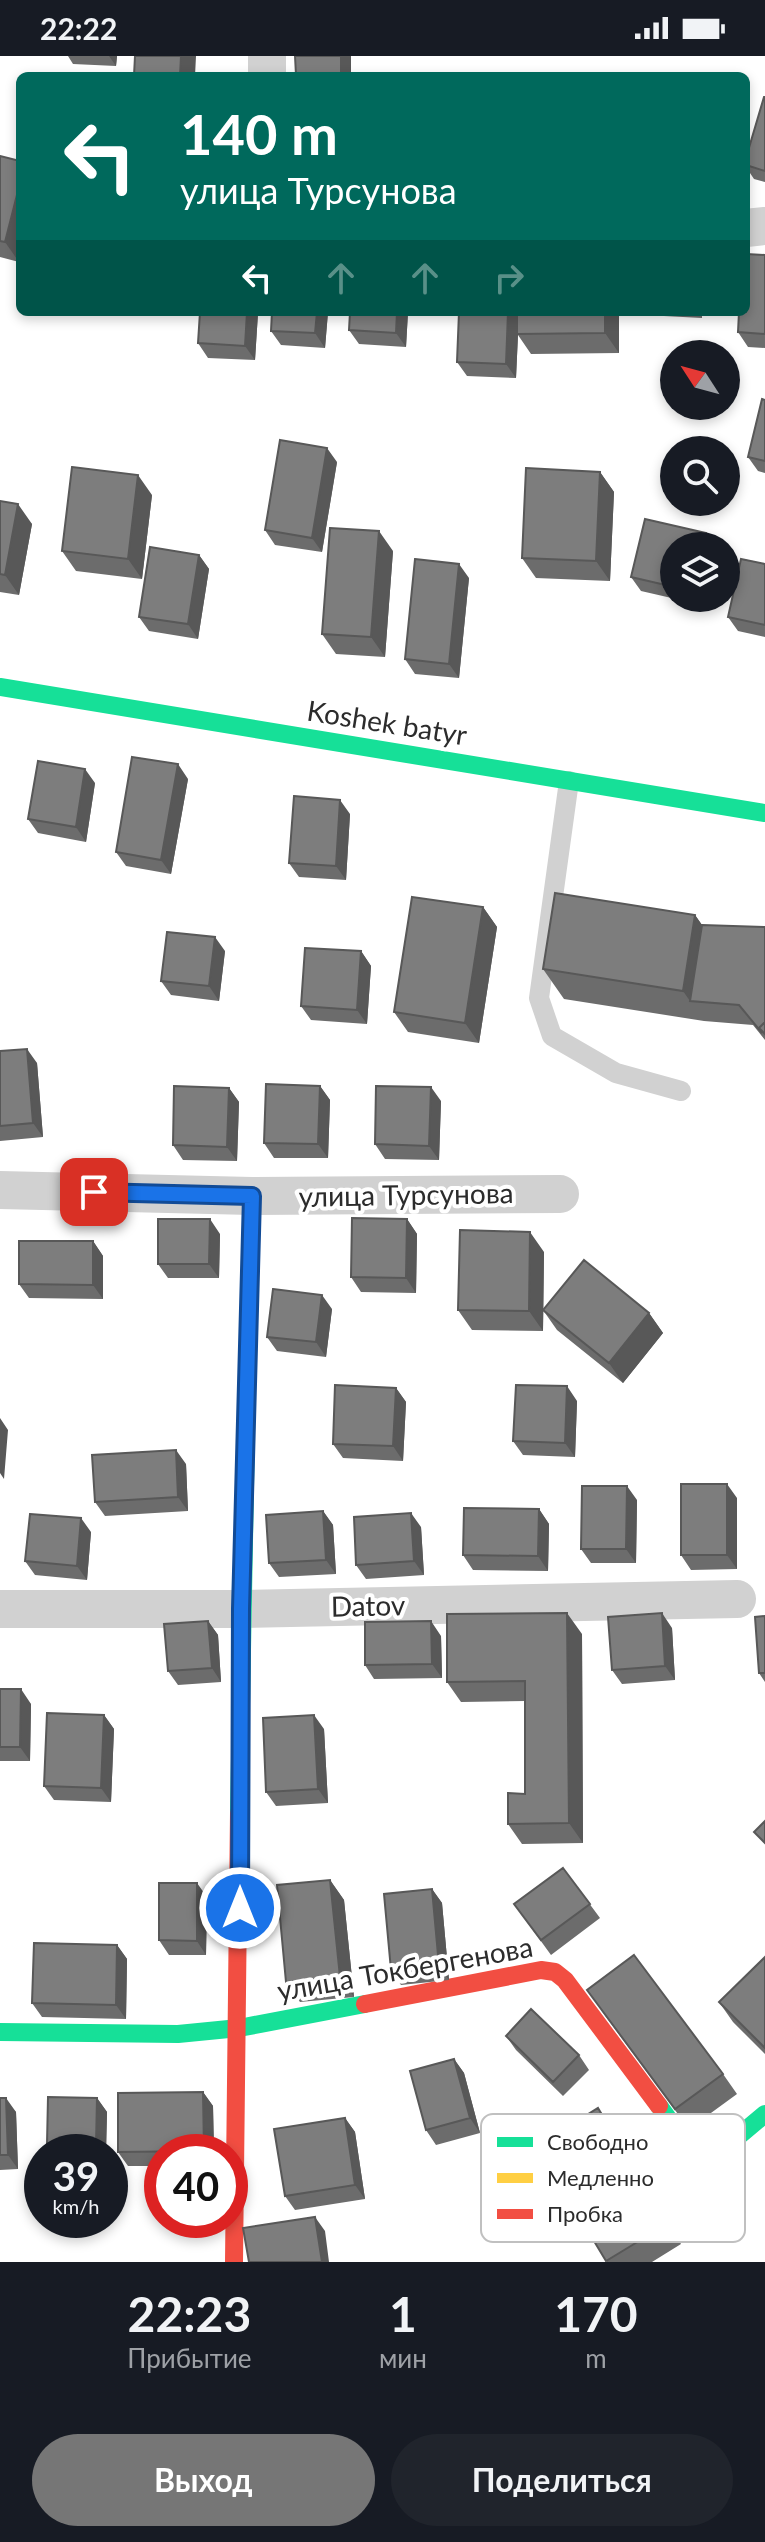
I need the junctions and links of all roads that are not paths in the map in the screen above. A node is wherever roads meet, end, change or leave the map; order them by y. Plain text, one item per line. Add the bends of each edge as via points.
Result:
1 (0, 687) edge
2 (569, 781) junction
3 (765, 813) edge
4 (681, 1091) dead end
5 (0, 1190) edge
6 (560, 1194) dead end
7 (252, 1196) junction
8 (737, 1599) dead end
9 (0, 1609) edge
10 (241, 1609) junction
11 (239, 2028) junction
12 (0, 2032) edge
13 (665, 2114) edge
14 (765, 2114) edge
15 (745, 2131) edge
16 (234, 2262) edge

1 - 2 street, Koshek batyr
2 - 3 street, Koshek batyr
2 - 4 lane via 539,998 552,1036 616,1073
5 - 7 street, улица Турсунова
6 - 7 street, улица Турсунова
7 - 10 street
8 - 10 street, Datov
9 - 10 street, Datov
10 - 11 street
11 - 12 street, улица Токбергенова via 178,2034
11 - 13 street, улица Токбергенова via 541,1970 555,1972
11 - 16 street
14 - 15 street, улица Токбергенова

